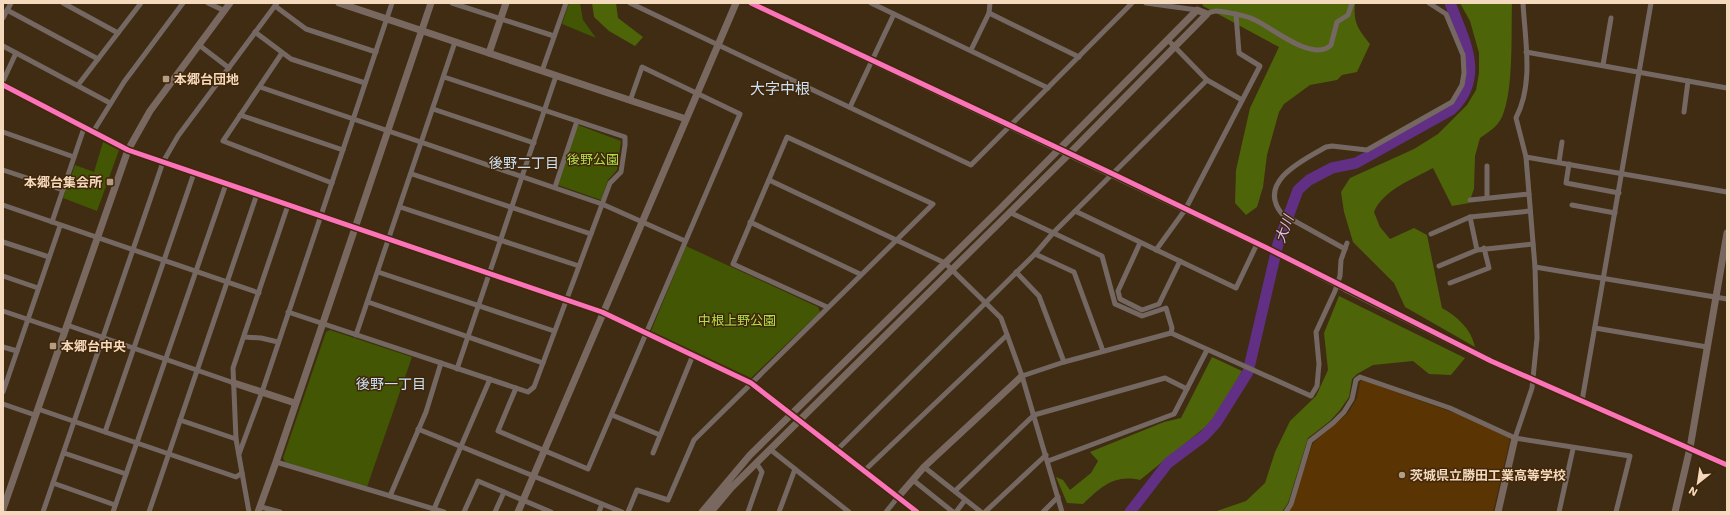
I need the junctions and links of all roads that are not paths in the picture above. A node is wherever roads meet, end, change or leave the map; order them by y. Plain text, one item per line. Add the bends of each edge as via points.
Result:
1 (11, 3) edge
2 (63, 3) edge
3 (183, 3) edge
4 (208, 3) edge
5 (230, 3) edge
6 (339, 3) edge
7 (392, 3) edge
8 (430, 3) edge
9 (452, 3) edge
10 (506, 3) edge
11 (566, 3) edge
12 (630, 3) edge
13 (736, 3) edge
14 (751, 3) edge
15 (871, 3) edge
16 (990, 3) edge
17 (1132, 3) edge
18 (1146, 3) edge
19 (1352, 3) edge
20 (1429, 3) edge
21 (1523, 3) edge
22 (1651, 3) edge
23 (139, 4) edge
24 (276, 4) edge
25 (467, 5) edge
26 (7, 10) junction
27 (1197, 10) junction
28 (224, 11) junction
29 (989, 13) junction
30 (894, 14) junction
31 (1207, 14) junction
32 (1236, 14) junction
33 (3, 18) edge
34 (1611, 18) dead end
35 (500, 19) junction
36 (387, 20) junction
37 (421, 31) junction
38 (118, 32) junction
39 (255, 32) junction
40 (554, 36) junction
41 (1168, 40) junction
42 (455, 42) junction
43 (199, 45) junction
44 (718, 45) junction
45 (3, 46) edge
46 (1174, 46) junction
47 (971, 50) junction
48 (376, 52) junction
49 (1526, 52) junction
50 (16, 53) junction
51 (282, 53) junction
52 (489, 54) junction
53 (1078, 57) junction
54 (98, 58) junction
55 (871, 61) junction
56 (1603, 65) junction
57 (229, 68) junction
58 (542, 71) junction
59 (1639, 72) junction
60 (556, 76) junction
61 (444, 77) junction
62 (3, 80) edge
63 (1207, 80) junction
64 (1688, 81) junction
65 (365, 84) junction
66 (3, 85) edge
67 (78, 85) junction
68 (260, 87) junction
69 (1048, 88) junction
70 (1727, 88) edge
71 (697, 94) junction
72 (1242, 100) junction
73 (630, 101) junction
74 (110, 103) junction
75 (850, 107) junction
76 (433, 109) junction
77 (545, 110) junction
78 (1684, 112) dead end
79 (240, 116) junction
80 (353, 118) junction
81 (686, 119) junction
82 (576, 121) junction
83 (1009, 126) junction
84 (84, 128) junction
85 (388, 130) junction
86 (3, 132) edge
87 (93, 132) junction
88 (422, 141) junction
89 (1562, 142) dead end
90 (534, 143) junction
91 (1058, 149) junction
92 (128, 150) junction
93 (343, 150) junction
94 (1069, 154) junction
95 (74, 157) junction
96 (1526, 157) junction
97 (163, 162) junction
98 (1559, 162) junction
99 (1569, 164) junction
100 (1487, 166) dead end
101 (3, 170) edge
102 (194, 173) junction
103 (412, 174) junction
104 (1113, 174) junction
105 (1622, 174) junction
106 (523, 176) junction
107 (769, 180) junction
108 (332, 183) junction
109 (226, 184) junction
110 (555, 187) junction
111 (63, 190) junction
112 (1727, 192) edge
113 (1619, 193) junction
114 (257, 194) junction
115 (1529, 194) junction
116 (1487, 197) junction
117 (1470, 200) dead end
118 (602, 204) junction
119 (3, 205) edge
120 (1572, 205) dead end
121 (288, 206) junction
122 (400, 207) junction
123 (512, 208) junction
124 (1185, 210) junction
125 (1076, 211) junction
126 (1530, 211) junction
127 (1009, 212) junction
128 (1615, 213) junction
129 (321, 216) junction
130 (1470, 218) junction
131 (642, 221) junction
132 (52, 222) junction
133 (750, 222) junction
134 (60, 226) junction
135 (354, 228) junction
136 (1053, 233) junction
137 (1727, 233) edge
138 (591, 234) junction
139 (1431, 234) dead end
140 (97, 238) junction
141 (389, 240) junction
142 (501, 240) junction
143 (896, 240) junction
144 (685, 241) junction
145 (3, 242) edge
146 (1140, 243) junction
147 (1348, 243) dead end
148 (1257, 244) junction
149 (1533, 244) junction
150 (1484, 248) junction
151 (1345, 249) junction
152 (133, 250) junction
153 (1156, 250) junction
154 (1477, 250) junction
155 (1035, 254) junction
156 (49, 257) junction
157 (164, 260) junction
158 (1180, 261) junction
159 (946, 263) junction
160 (579, 266) junction
161 (1439, 266) dead end
162 (1535, 267) junction
163 (952, 268) junction
164 (196, 271) junction
165 (378, 272) junction
166 (1016, 272) junction
167 (489, 274) junction
168 (860, 274) junction
169 (3, 276) edge
170 (1604, 279) junction
171 (227, 282) junction
172 (1450, 283) dead end
173 (38, 288) junction
174 (259, 293) junction
175 (1716, 297) junction
176 (1727, 299) edge
177 (567, 300) junction
178 (368, 302) junction
179 (985, 302) junction
180 (479, 305) junction
181 (827, 307) junction
182 (3, 311) edge
183 (288, 312) junction
184 (602, 312) junction
185 (28, 320) junction
186 (322, 324) junction
187 (66, 328) junction
188 (1595, 328) junction
189 (554, 331) junction
190 (646, 332) junction
191 (1171, 333) junction
192 (356, 335) junction
193 (1007, 335) junction
194 (244, 337) junction
195 (468, 337) junction
196 (103, 338) junction
197 (278, 342) junction
198 (3, 346) edge
199 (1707, 347) junction
200 (134, 348) junction
201 (1207, 350) junction
202 (17, 351) junction
203 (1103, 351) junction
204 (693, 356) junction
205 (166, 359) junction
206 (1064, 362) junction
207 (441, 363) junction
208 (543, 363) junction
209 (457, 369) junction
210 (196, 370) junction
211 (1022, 376) junction
212 (490, 379) junction
213 (1533, 380) junction
214 (5, 382) edge
215 (234, 383) junction
216 (751, 383) junction
217 (516, 388) junction
218 (1187, 389) junction
219 (3, 392) edge
220 (262, 392) junction
221 (1582, 401) junction
222 (296, 403) junction
223 (3, 404) edge
224 (37, 412) junction
225 (792, 414) junction
226 (612, 415) junction
227 (1034, 415) junction
228 (180, 420) junction
229 (74, 421) junction
230 (800, 421) junction
231 (418, 429) junction
232 (105, 432) junction
233 (660, 435) junction
234 (1515, 438) junction
235 (236, 439) junction
236 (137, 443) junction
237 (461, 447) junction
238 (1573, 448) junction
239 (1690, 448) junction
240 (771, 450) junction
241 (837, 450) junction
242 (544, 451) junction
243 (64, 453) junction
244 (169, 453) junction
245 (653, 453) dead end
246 (239, 454) junction
247 (1046, 455) junction
248 (1048, 461) junction
249 (276, 462) junction
250 (757, 464) junction
251 (1727, 465) edge
252 (924, 467) junction
253 (795, 469) junction
254 (864, 471) junction
255 (242, 473) junction
256 (126, 474) junction
257 (534, 476) junction
258 (913, 480) junction
259 (53, 483) junction
260 (955, 491) junction
261 (504, 492) junction
262 (390, 496) junction
263 (898, 497) junction
264 (1058, 497) junction
265 (5, 499) edge
266 (523, 500) junction
267 (965, 500) junction
268 (602, 504) junction
269 (115, 505) junction
270 (260, 509) edge
271 (434, 509) junction
272 (1048, 509) edge
273 (3, 510) edge
274 (8, 512) edge
275 (43, 512) edge
276 (113, 512) edge
277 (149, 512) edge
278 (249, 512) edge
279 (280, 512) edge
280 (444, 512) edge
281 (464, 512) edge
282 (495, 512) edge
283 (518, 512) edge
284 (551, 512) edge
285 (599, 512) edge
286 (622, 512) edge
287 (628, 512) edge
288 (702, 512) edge
289 (711, 512) edge
290 (748, 512) edge
291 (780, 512) edge
292 (849, 512) edge
293 (886, 512) edge
294 (917, 512) edge
295 (954, 512) edge
296 (980, 512) edge
297 (985, 512) edge
298 (1043, 512) edge
299 (1062, 512) edge
300 (1286, 512) edge
301 (1500, 512) edge
302 (1559, 512) edge
303 (1616, 512) edge
304 (1675, 512) edge

1 - 26 street
2 - 38 street
3 - 74 street
4 - 28 street
5 - 28 street
6 - 36 street
7 - 36 street
8 - 37 street
9 - 25 street
10 - 35 street
11 - 40 street
12 - 44 street
13 - 44 street
14 - 55 street
15 - 30 street
16 - 29 street
17 - 53 street
18 - 27 street
19 - 32 street via 1348,15 1337,22 1330,45 1322,49 1294,44 1254,19
20 - 151 street via 1446,14 1463,55 1462,84 1452,102 1367,150 1326,147 1290,168 1276,185 1276,206 1284,216
21 - 49 street
22 - 59 street
23 - 38 street
24 - 39 street
24 - 48 street via 306,29
25 - 35 street
26 - 33 street
26 - 54 street
27 - 31 street
27 - 41 street
28 - 43 street
29 - 47 street
29 - 53 street
30 - 47 street
30 - 55 street
31 - 32 street via 1210,11
31 - 46 street
32 - 72 street via 1239,53 1260,66
34 - 56 street
35 - 40 street
35 - 52 street
36 - 37 street
36 - 48 street
37 - 42 street
37 - 85 street
38 - 54 street
39 - 51 street
39 - 57 street
40 - 58 street
41 - 46 street
41 - 91 street
42 - 52 street
42 - 61 street
43 - 57 street
43 - 92 street via 150,111
44 - 71 street
44 - 75 street
45 - 50 street
46 - 63 street
46 - 94 street
47 - 69 street
48 - 65 street
49 - 56 street
49 - 96 street via 1528,74 1522,105 1516,118
50 - 62 street
50 - 67 street
51 - 65 street via 292,59
51 - 68 street
52 - 58 street
53 - 69 street
54 - 67 street
55 - 75 street
55 - 83 street
56 - 59 street
57 - 97 street via 178,136
58 - 60 street
59 - 64 street
59 - 105 street
60 - 73 street
60 - 77 street
61 - 76 street
61 - 77 street
63 - 72 street
63 - 104 street
64 - 70 street
64 - 78 street
65 - 80 street
66 - 84 street
67 - 74 street
68 - 79 street
68 - 80 street
69 - 83 street
71 - 73 street via 642,67
71 - 81 street
71 - 144 street via 740,114
72 - 124 street
73 - 81 street
74 - 87 street
75 - 83 street via 971,165
76 - 88 street
76 - 90 street
77 - 82 street
77 - 90 street
79 - 93 street
79 - 108 street via 223,141
80 - 85 street
80 - 93 street
81 - 131 street
82 - 110 street
82 - 118 street via 625,137 621,172 610,183
83 - 91 street
84 - 87 street
84 - 95 street
85 - 88 street
85 - 135 street
86 - 95 street
87 - 92 street
88 - 103 street
88 - 106 street
89 - 98 street
90 - 106 street
91 - 94 street
91 - 159 street
92 - 97 street
92 - 140 street
93 - 108 street
94 - 104 street
94 - 127 street
95 - 111 street
96 - 98 street
96 - 115 street
97 - 102 street
97 - 152 street
98 - 99 street
99 - 105 street
99 - 113 street via 1566,183
100 - 116 street
101 - 111 street
102 - 109 street
102 - 157 street
103 - 122 street
103 - 123 street
104 - 124 street
104 - 125 street
105 - 112 street
105 - 113 street
106 - 110 street
106 - 123 street
107 - 133 street
107 - 143 street
107 - 143 street via 787,137 933,204
108 - 129 street
109 - 114 street
109 - 164 street
110 - 118 street
111 - 132 street
113 - 128 street
114 - 121 street
114 - 171 street
115 - 116 street
115 - 126 street
116 - 117 street
118 - 131 street
118 - 138 street
119 - 132 street
120 - 128 street
121 - 129 street
121 - 174 street
122 - 141 street
122 - 142 street
123 - 138 street
123 - 142 street
124 - 148 street
124 - 153 street
125 - 136 street
125 - 146 street
126 - 130 street
126 - 149 street
127 - 136 street
127 - 163 street
128 - 170 street
129 - 135 street
129 - 183 street
130 - 139 street
130 - 154 street
131 - 144 street
131 - 184 street
132 - 134 street
133 - 168 street
133 - 181 street via 732,264
134 - 140 street
134 - 156 street
135 - 141 street
135 - 186 street
136 - 155 street
136 - 191 street via 1102,256 1115,304 1142,316 1166,308
137 - 175 street
138 - 160 street
140 - 152 street
140 - 187 street
141 - 165 street
141 - 167 street
142 - 160 street
142 - 167 street
143 - 159 street
143 - 168 street
144 - 190 street
145 - 156 street
146 - 153 street
146 - 158 street via 1118,291 1120,299 1142,310 1159,304
147 - 151 street
148 - 158 street via 1236,288
148 - 213 street, bridge
149 - 150 street
149 - 162 street
150 - 154 street
150 - 172 street via 1489,268
151 - 201 street via 1335,291 1316,332 1319,364 1317,386 1311,396
152 - 157 street
152 - 196 street
153 - 158 street
154 - 161 street
155 - 166 street
155 - 203 street via 1074,272
156 - 173 street
157 - 164 street
157 - 200 street
159 - 163 street
159 - 225 street
160 - 177 street
162 - 170 street
162 - 213 street via 1537,338
163 - 179 street
163 - 230 street
164 - 171 street
164 - 205 street
165 - 178 street
165 - 180 street
166 - 179 street
166 - 206 street via 1039,296
167 - 177 street
167 - 180 street
168 - 181 street
169 - 173 street
170 - 175 street
170 - 188 street
171 - 174 street
171 - 210 street
173 - 185 street
174 - 194 street
175 - 176 street
175 - 199 street
177 - 184 street
177 - 189 street
178 - 192 street
178 - 195 street
179 - 193 street via 1001,318
179 - 241 street
180 - 189 street
180 - 195 street
181 - 216 street
182 - 185 street
183 - 186 street
183 - 197 street
184 - 190 street
184 - 242 street
185 - 187 street
185 - 202 street
186 - 192 street
186 - 222 street
187 - 196 street
187 - 224 street
188 - 199 street
188 - 221 street
189 - 208 street
190 - 204 street
190 - 226 street
191 - 201 street
191 - 203 street
192 - 207 street
193 - 211 street
193 - 254 street
194 - 197 street
194 - 215 street via 233,368
195 - 208 street
195 - 209 street
196 - 200 street
196 - 229 street
197 - 220 street
198 - 202 street
199 - 239 street
200 - 205 street
200 - 232 street
201 - 218 street
202 - 214 street
203 - 206 street
204 - 216 street
204 - 233 street
205 - 210 street
205 - 236 street
206 - 211 street
207 - 209 street
207 - 231 street
208 - 217 street via 534,387 528,392
209 - 212 street
210 - 215 street
210 - 228 street
211 - 227 street
211 - 252 street
212 - 217 street
212 - 237 street
213 - 221 street
213 - 234 street
214 - 219 street
215 - 220 street
215 - 235 street
216 - 225 street
216 - 287 street via 694,440 668,500 637,490
217 - 242 street via 498,431
218 - 227 street via 1165,378
218 - 248 street via 1174,414
220 - 222 street
220 - 246 street
221 - 239 street
222 - 249 street
223 - 224 street
224 - 229 street
224 - 265 street
225 - 230 street
225 - 288 street via 750,455
226 - 233 street
226 - 242 street via 588,468
227 - 247 street
227 - 260 street
228 - 235 street
228 - 244 street
229 - 232 street
229 - 243 street
230 - 240 street
230 - 241 street
231 - 237 street
231 - 262 street
232 - 236 street
233 - 245 street
234 - 238 street
234 - 300 street via 1450,408 1360,377 1356,380 1355,393 1344,412 1310,441 1291,504
234 - 301 street
235 - 246 street
236 - 244 street
236 - 256 street
237 - 257 street
237 - 271 street
238 - 302 street
238 - 303 street via 1630,456
239 - 251 street
239 - 304 street
240 - 250 street
240 - 253 street
241 - 254 street
242 - 257 street
243 - 256 street
243 - 259 street
244 - 255 street via 236,477
244 - 277 street
246 - 255 street
247 - 248 street
247 - 297 street
248 - 264 street
249 - 262 street
249 - 270 street
250 - 289 street via 731,488
250 - 290 street via 762,472
252 - 258 street
252 - 260 street
253 - 291 street
253 - 292 street
254 - 263 street
255 - 278 street
256 - 269 street
257 - 266 street
257 - 268 street
258 - 263 street
258 - 295 street
259 - 269 street
259 - 275 street
260 - 267 street
261 - 266 street
261 - 281 street via 478,481
261 - 282 street
262 - 271 street
263 - 293 street
263 - 294 street
264 - 272 street
264 - 299 street
265 - 273 street
266 - 283 street
266 - 284 street
267 - 295 street
267 - 296 street
268 - 285 street
268 - 286 street
269 - 276 street
270 - 279 street
271 - 280 street
272 - 298 street
273 - 274 street

